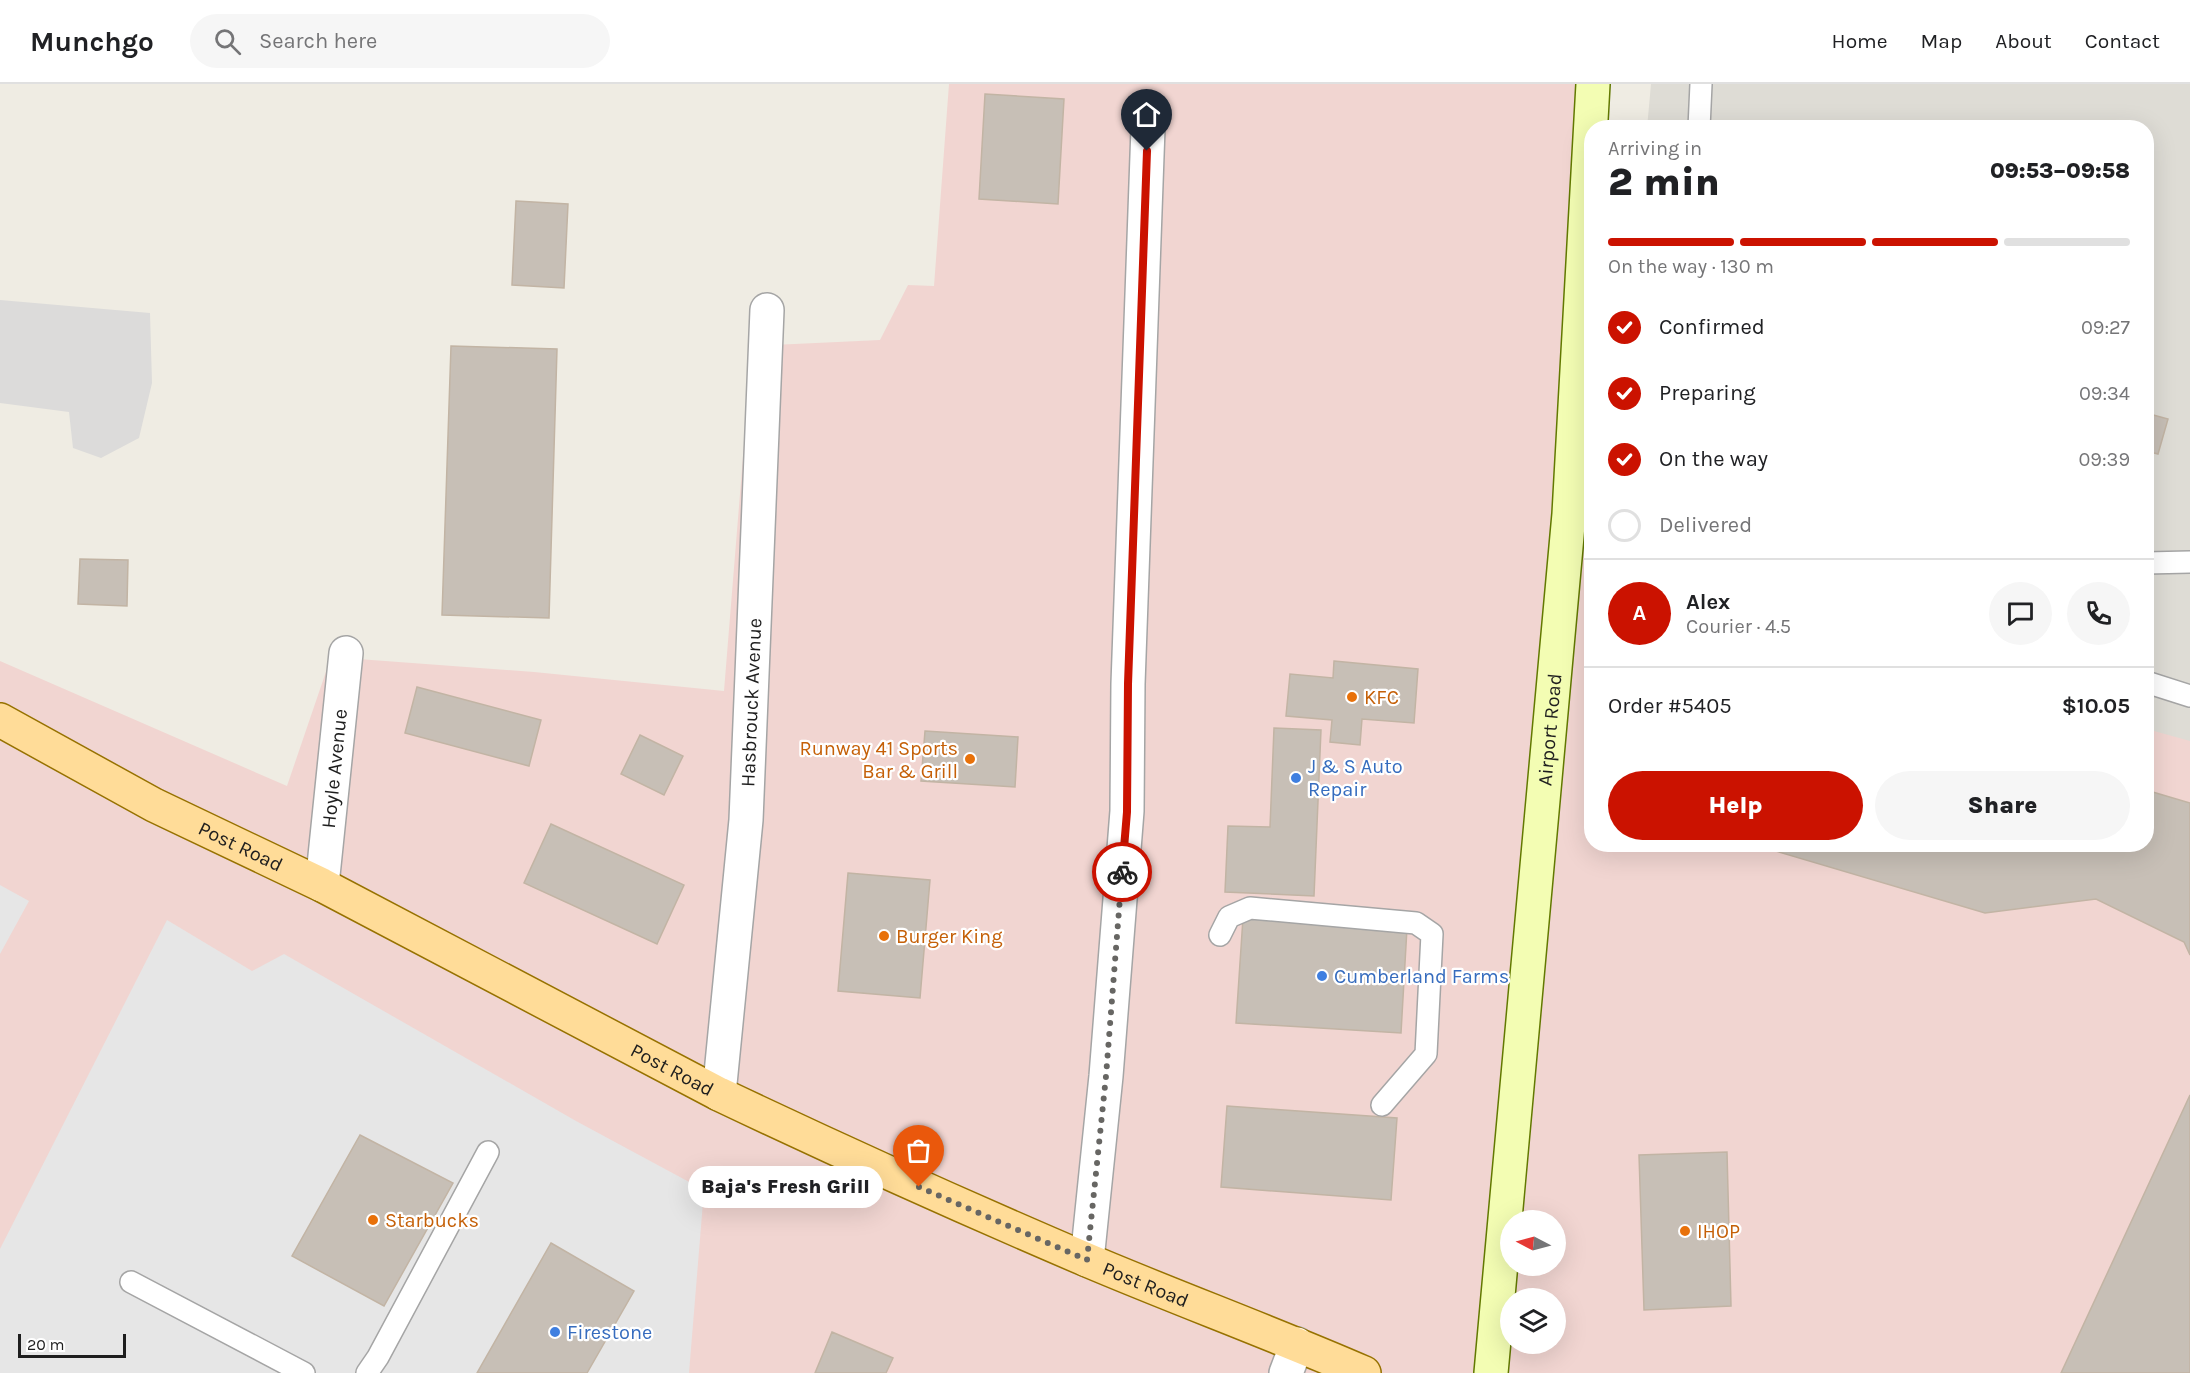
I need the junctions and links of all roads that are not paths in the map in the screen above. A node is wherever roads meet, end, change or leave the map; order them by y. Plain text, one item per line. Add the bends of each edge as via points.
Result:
1 (1593, 84) edge
2 (1701, 84) edge
3 (1592, 120) edge
4 (1699, 120) edge
5 (1148, 128) dead end
6 (767, 310) dead end
7 (1584, 512) edge
8 (2190, 562) edge
9 (2154, 563) edge
10 (346, 653) dead end
11 (2154, 685) edge
12 (2190, 696) edge
13 (0, 720) edge
14 (322, 885) junction
15 (1220, 935) dead end
16 (719, 1094) junction
17 (1382, 1105) dead end
18 (488, 1152) dead end
19 (1087, 1260) junction
20 (131, 1282) dead end
21 (1291, 1358) edge
22 (304, 1373) edge
23 (367, 1373) edge
24 (1364, 1373) edge
25 (1491, 1373) edge

1 - 3 main road, Airport Road
2 - 4 lane
5 - 19 street via 1127,812
6 - 16 street, Hasbrouck Avenue via 746,820
7 - 25 main road, Airport Road
8 - 9 lane
10 - 14 street, Hoyle Avenue
11 - 12 lane
13 - 14 main road, Post Road via 154,805
14 - 16 main road, Post Road
15 - 17 lane via 1229,917 1250,908 1416,923 1431,934 1426,1054
16 - 19 main road, Post Road
18 - 23 lane
19 - 21 main road, Post Road
20 - 22 lane
21 - 24 main road, Post Road

